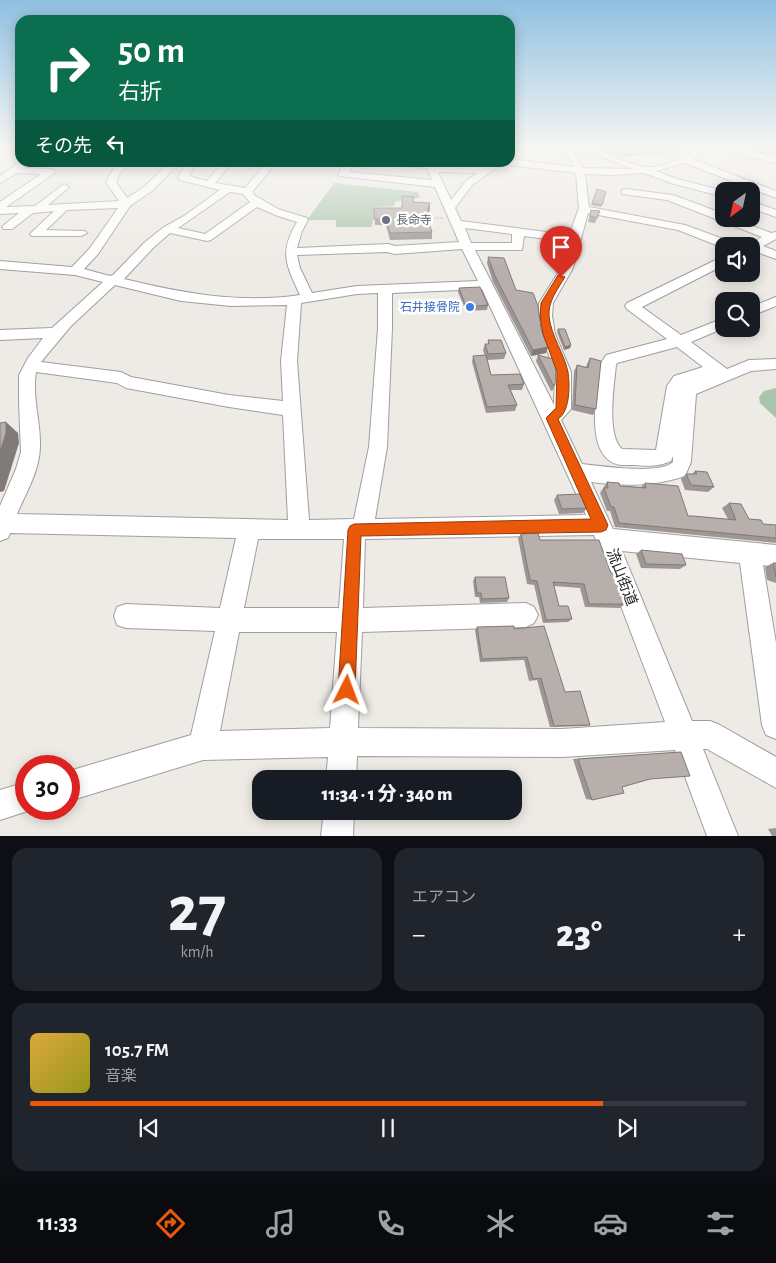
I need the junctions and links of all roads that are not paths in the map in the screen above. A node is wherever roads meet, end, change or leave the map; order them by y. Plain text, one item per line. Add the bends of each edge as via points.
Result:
1 (29, 188) edge
2 (63, 188) edge
3 (115, 188) edge
4 (149, 188) edge
5 (225, 188) edge
6 (250, 188) edge
7 (441, 188) edge
8 (467, 188) edge
9 (581, 188) edge
10 (626, 188) edge
11 (703, 188) edge
12 (758, 188) edge
13 (228, 189) junction
14 (248, 191) junction
15 (715, 191) edge
16 (776, 195) edge
17 (257, 202) junction
18 (98, 204) junction
19 (126, 204) junction
20 (628, 205) junction
21 (66, 206) junction
22 (2, 208) edge
23 (760, 208) edge
24 (583, 209) junction
25 (33, 210) junction
26 (776, 214) edge
27 (715, 215) edge
28 (454, 217) junction
29 (8, 227) dead end
30 (750, 228) edge
31 (168, 229) junction
32 (518, 231) junction
33 (774, 236) edge
34 (574, 239) junction
35 (715, 240) edge
36 (760, 243) edge
37 (467, 245) junction
38 (760, 249) edge
39 (290, 252) junction
40 (776, 255) edge
41 (715, 264) edge
42 (0, 266) edge
43 (75, 271) junction
44 (114, 279) junction
45 (485, 285) junction
46 (385, 289) junction
47 (301, 299) junction
48 (776, 302) edge
49 (760, 308) edge
50 (715, 327) edge
51 (56, 333) junction
52 (0, 335) edge
53 (680, 341) junction
54 (776, 364) edge
55 (32, 366) junction
56 (720, 371) junction
57 (291, 409) junction
58 (551, 418) junction
59 (577, 472) junction
60 (1, 526) edge
61 (248, 529) junction
62 (299, 530) junction
63 (358, 530) junction
64 (604, 532) junction
65 (750, 553) junction
66 (776, 556) edge
67 (526, 615) dead end
68 (126, 616) dead end
69 (231, 620) junction
70 (350, 620) junction
71 (770, 648) edge
72 (776, 725) edge
73 (684, 735) junction
74 (344, 742) junction
75 (203, 746) junction
76 (342, 770) edge
77 (776, 773) edge
78 (80, 783) edge
79 (15, 800) edge
80 (0, 804) edge
81 (338, 820) edge
82 (337, 836) edge
83 (724, 836) edge

1 - 22 street
2 - 25 street
3 - 19 street
4 - 19 street
5 - 13 street
6 - 14 street
7 - 28 street, 流山街道
8 - 28 street
9 - 24 street
10 - 20 street
11 - 15 street
12 - 16 street
13 - 14 street
13 - 31 street
14 - 17 street
17 - 31 street via 207,238
17 - 39 street via 289,217 304,220 293,236
18 - 19 street
18 - 21 street
18 - 21 street via 77,234 36,234
19 - 43 street via 94,252
20 - 24 street
20 - 27 street via 669,197
20 - 35 street
21 - 25 street
22 - 25 street
23 - 26 street
24 - 34 street
25 - 29 street
28 - 32 street
28 - 37 street, 流山街道
30 - 33 street
31 - 44 street
32 - 34 street
32 - 37 street via 518,247
33 - 36 street
34 - 58 street via 567,268 546,303 548,334 562,372 562,409
37 - 39 street
37 - 45 street, 流山街道
38 - 40 street
39 - 47 street
41 - 53 street via 632,306
42 - 43 street
43 - 44 street
44 - 47 street via 181,297 262,302
44 - 51 street
45 - 46 street
45 - 58 street, 流山街道
46 - 47 street
46 - 63 street via 386,328 378,447
47 - 57 street via 289,361
48 - 49 street
50 - 53 street
51 - 52 street
51 - 55 street
53 - 56 street
53 - 56 street via 620,356 608,365 607,444 614,454 619,457 658,458 664,455 675,386 680,380
54 - 56 street
55 - 57 street via 121,378 126,382
55 - 60 street via 28,373 27,411 31,424 30,454
56 - 59 street via 686,394 682,462 678,470 665,475 640,476
57 - 62 street
58 - 59 street, 流山街道
59 - 64 street, 流山街道
60 - 61 street
61 - 62 street
61 - 69 street
62 - 63 street
63 - 64 street
63 - 70 street
64 - 65 street
64 - 73 street, 流山街道
65 - 66 street
65 - 71 street
67 - 70 street
68 - 69 street
69 - 70 street
69 - 75 street
70 - 74 street
71 - 72 street
73 - 74 street via 562,743
73 - 77 street via 710,735
73 - 83 street, 流山街道
74 - 75 street
74 - 76 street
75 - 78 street
79 - 80 street
81 - 82 street

